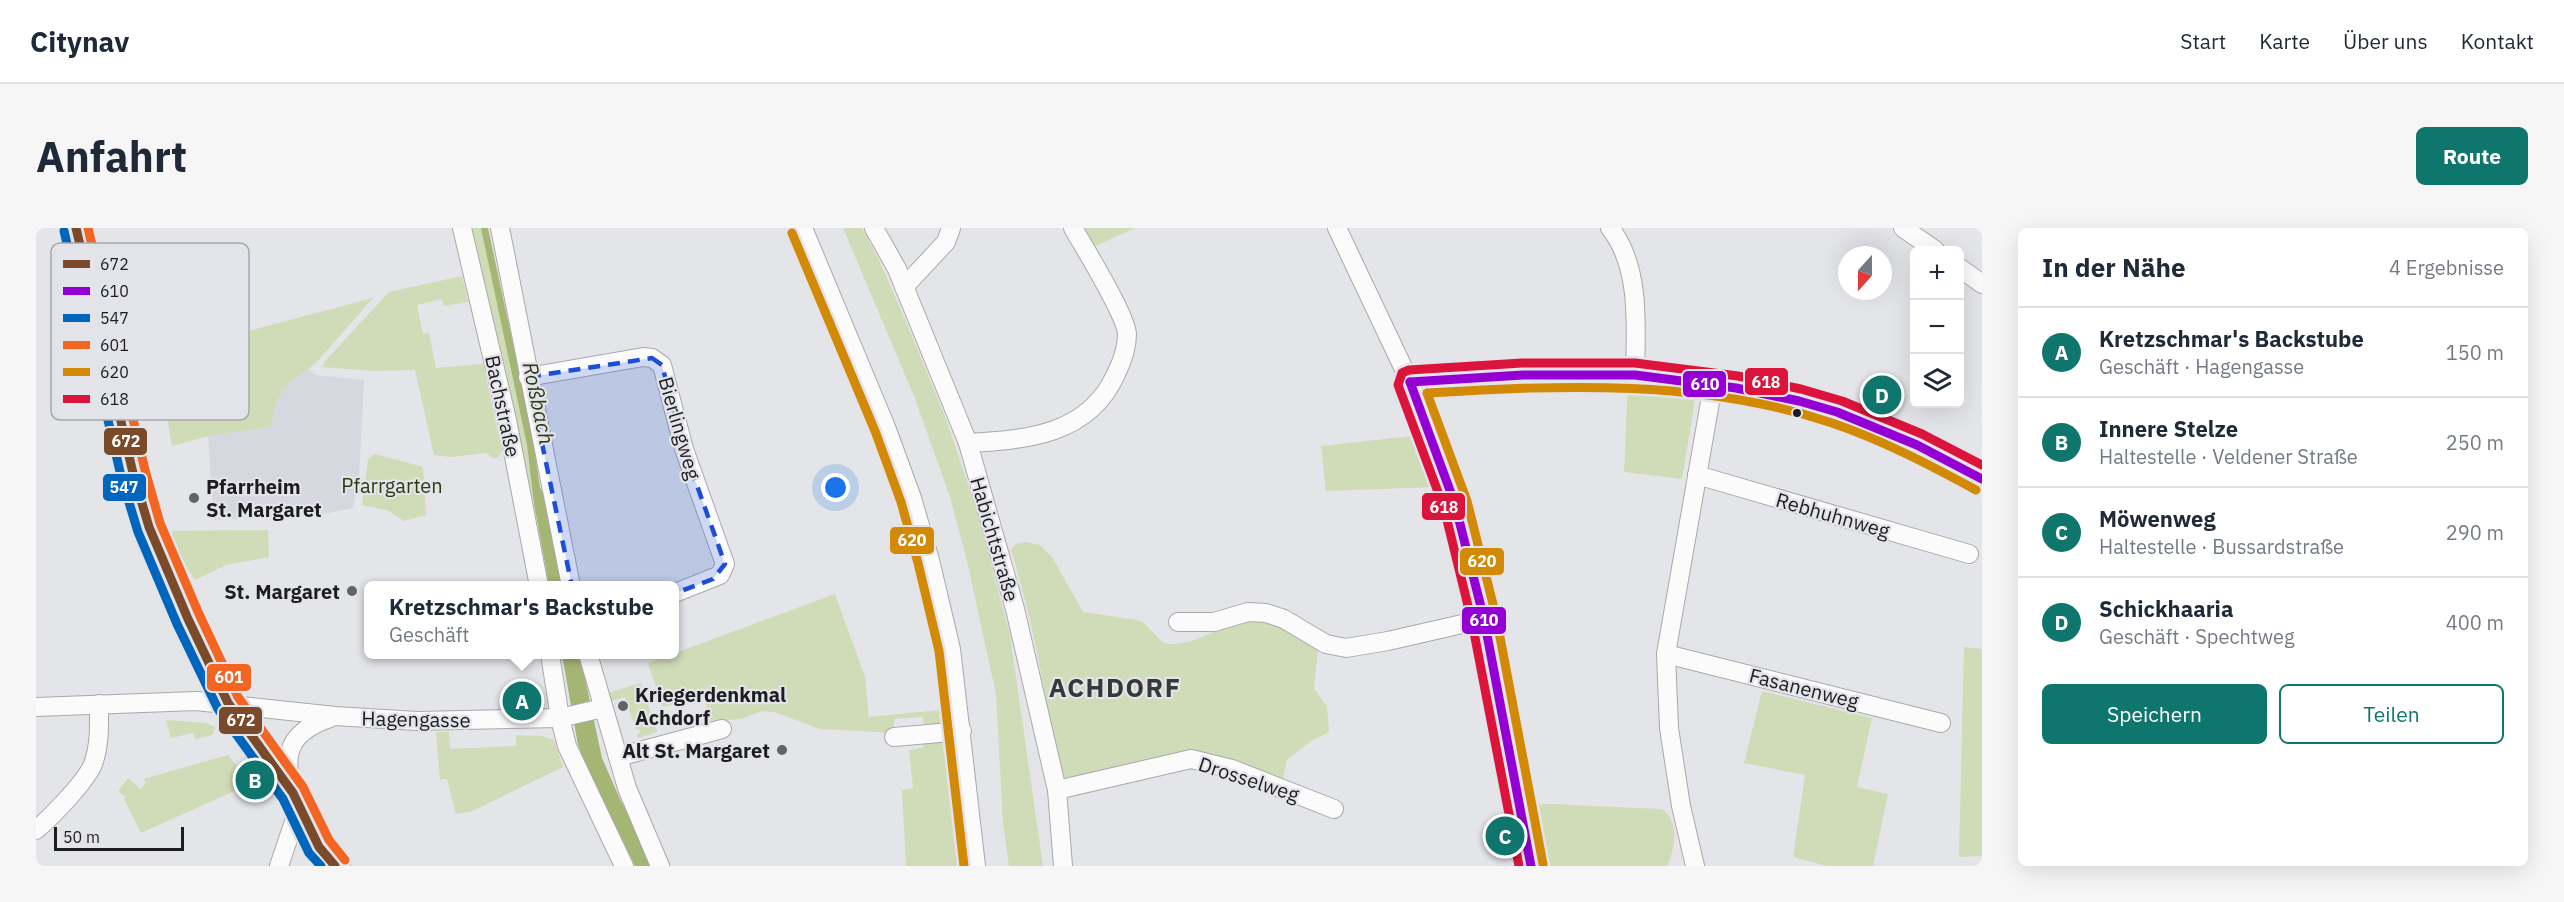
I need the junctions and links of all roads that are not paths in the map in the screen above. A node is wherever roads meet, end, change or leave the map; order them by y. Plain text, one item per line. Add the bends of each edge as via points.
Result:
1 (75, 228) edge
2 (462, 228) edge
3 (500, 228) edge
4 (803, 228) edge
5 (874, 228) edge
6 (951, 228) edge
7 (1073, 228) edge
8 (1337, 228) edge
9 (1610, 228) edge
10 (1903, 228) edge
11 (79, 243) edge
12 (1929, 246) edge
13 (1964, 271) edge
14 (1982, 284) edge
15 (904, 287) junction
16 (1635, 375) junction
17 (528, 377) junction
18 (1410, 382) junction
19 (1713, 385) junction
20 (120, 420) edge
21 (968, 443) junction
22 (1696, 475) junction
23 (1982, 479) edge
24 (1969, 554) dead end
25 (538, 581) edge
26 (570, 581) edge
27 (679, 591) edge
28 (1484, 619) junction
29 (1178, 622) dead end
30 (1666, 654) junction
31 (553, 659) edge
32 (587, 659) edge
33 (228, 703) junction
34 (99, 704) junction
35 (36, 707) edge
36 (581, 713) junction
37 (335, 716) junction
38 (1941, 723) dead end
39 (722, 729) dead end
40 (962, 731) junction
41 (894, 737) dead end
42 (618, 757) junction
43 (1057, 790) junction
44 (296, 800) junction
45 (1334, 809) dead end
46 (36, 830) edge
47 (325, 860) edge
48 (279, 866) edge
49 (624, 866) edge
50 (660, 866) edge
51 (976, 866) edge
52 (1063, 866) edge
53 (1531, 866) edge
54 (1695, 866) edge

1 - 11 main road
2 - 25 street, Bachstraße via 507,420
3 - 17 street, Bachstraße
4 - 40 street via 863,368 912,498 951,649
5 - 15 street, Habichtstraße
6 - 15 street via 946,242
7 - 21 street via 1127,333 1124,357 1112,383 1095,405 1059,430 1018,441
8 - 18 street
9 - 16 street via 1624,251 1631,275
10 - 12 street
13 - 14 street
15 - 21 street, Habichtstraße
16 - 18 street via 1523,375
16 - 19 street
17 - 26 street, Bachstraße
17 - 27 street, Bierlingweg via 643,357 662,365 684,449 724,564 720,575
18 - 28 street via 1455,504
19 - 22 street
19 - 23 street via 1837,412 1917,445
20 - 33 main road via 149,527
21 - 43 street, Habichtstraße via 1015,609
22 - 24 street, Rebhuhnweg
22 - 30 street
28 - 29 street via 1346,648 1326,644 1266,613 1248,612 1214,622
28 - 53 street
30 - 38 street, Fasanenweg
30 - 54 street via 1669,728
31 - 36 street
32 - 36 street
33 - 34 street, Hagengasse
33 - 37 street, Hagengasse
33 - 44 main road
34 - 35 street, Hagengasse
34 - 46 street via 94,763
36 - 37 street, Hagengasse via 417,722
36 - 42 street
36 - 49 street via 567,746
37 - 44 street via 305,728 297,736 288,772
39 - 42 street
40 - 41 street
40 - 51 street
42 - 50 street
43 - 45 street, Drosselweg via 1191,759 1232,769
43 - 52 street, Habichtstraße
44 - 47 main road
44 - 48 street

